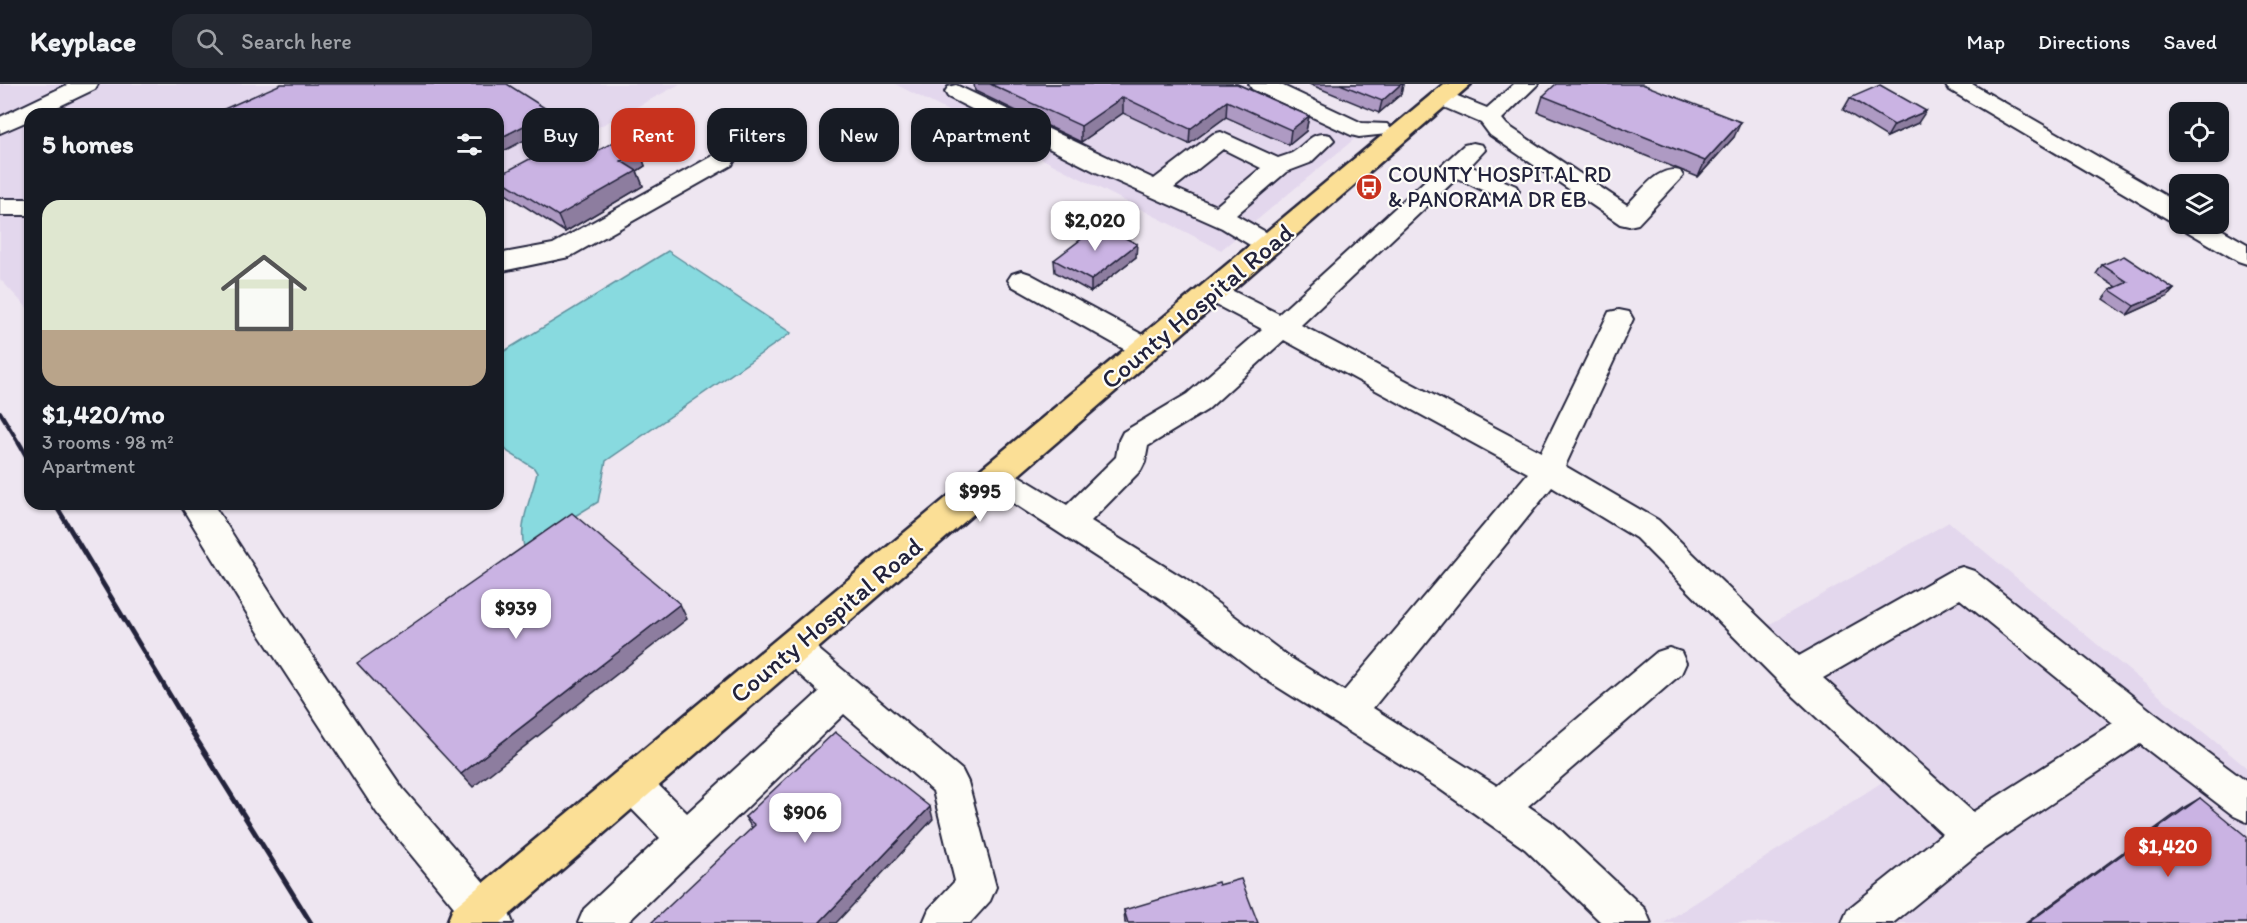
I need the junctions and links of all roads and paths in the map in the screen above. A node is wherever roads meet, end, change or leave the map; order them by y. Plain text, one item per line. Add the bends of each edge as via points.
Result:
1 (87, 84) edge
2 (1260, 84) edge
3 (1297, 84) edge
4 (1527, 84) edge
5 (1956, 84) edge
6 (1450, 91) edge
7 (956, 92) dead end
8 (37, 108) edge
9 (24, 114) edge
10 (1490, 118) junction
11 (0, 126) edge
12 (1385, 135) junction
13 (1322, 140) dead end
14 (719, 162) edge
15 (1277, 167) junction
16 (1671, 176) dead end
17 (1156, 190) junction
18 (1507, 191) dead end
19 (0, 207) edge
20 (24, 207) edge
21 (2169, 209) edge
22 (1218, 217) junction
23 (2211, 234) edge
24 (1269, 245) junction
25 (2247, 255) edge
26 (510, 260) edge
27 (1021, 280) dead end
28 (1214, 292) junction
29 (1620, 319) dead end
30 (1281, 326) junction
31 (1146, 349) junction
32 (1548, 470) junction
33 (995, 476) junction
34 (200, 510) edge
35 (1069, 523) junction
36 (793, 648) junction
37 (1669, 663) dead end
38 (1796, 676) junction
39 (843, 692) junction
40 (1348, 712) junction
41 (2141, 724) junction
42 (632, 784) junction
43 (2247, 804) edge
44 (1498, 808) junction
45 (1971, 835) junction
46 (687, 839) junction
47 (481, 919) edge
48 (598, 923) edge
49 (943, 923) edge
50 (1631, 923) edge
51 (1862, 923) edge

1 - 8 street
2 - 12 street via 1359,130
3 - 12 street via 1365,111
4 - 10 street
5 - 21 street
6 - 10 street
6 - 12 main road, County Hospital Road
7 - 17 street
9 - 11 street
10 - 16 street via 1498,130 1629,218
12 - 24 main road, County Hospital Road
13 - 15 street via 1301,158
14 - 26 street via 560,251
15 - 17 street via 1221,139
15 - 22 street
17 - 22 street
18 - 30 street via 1463,159
19 - 20 street
22 - 24 street
23 - 25 street
24 - 28 main road, County Hospital Road
27 - 31 street
28 - 30 street
28 - 31 main road, County Hospital Road
29 - 32 street
30 - 32 street
30 - 35 street via 1197,402 1134,440 1130,462
31 - 33 main road, County Hospital Road
32 - 38 street via 1647,529
32 - 40 street
33 - 35 street
33 - 36 main road, County Hospital Road
34 - 47 street via 390,801
35 - 40 street via 1173,589 1277,668
36 - 39 street
36 - 42 main road, County Hospital Road
37 - 44 street
38 - 41 street via 1962,581
38 - 45 street
39 - 46 street
39 - 49 street via 949,782 976,887
40 - 44 street
41 - 43 street
41 - 45 street
42 - 46 street
42 - 47 main road, County Hospital Road
44 - 50 street via 1539,836
45 - 51 street
46 - 48 street

